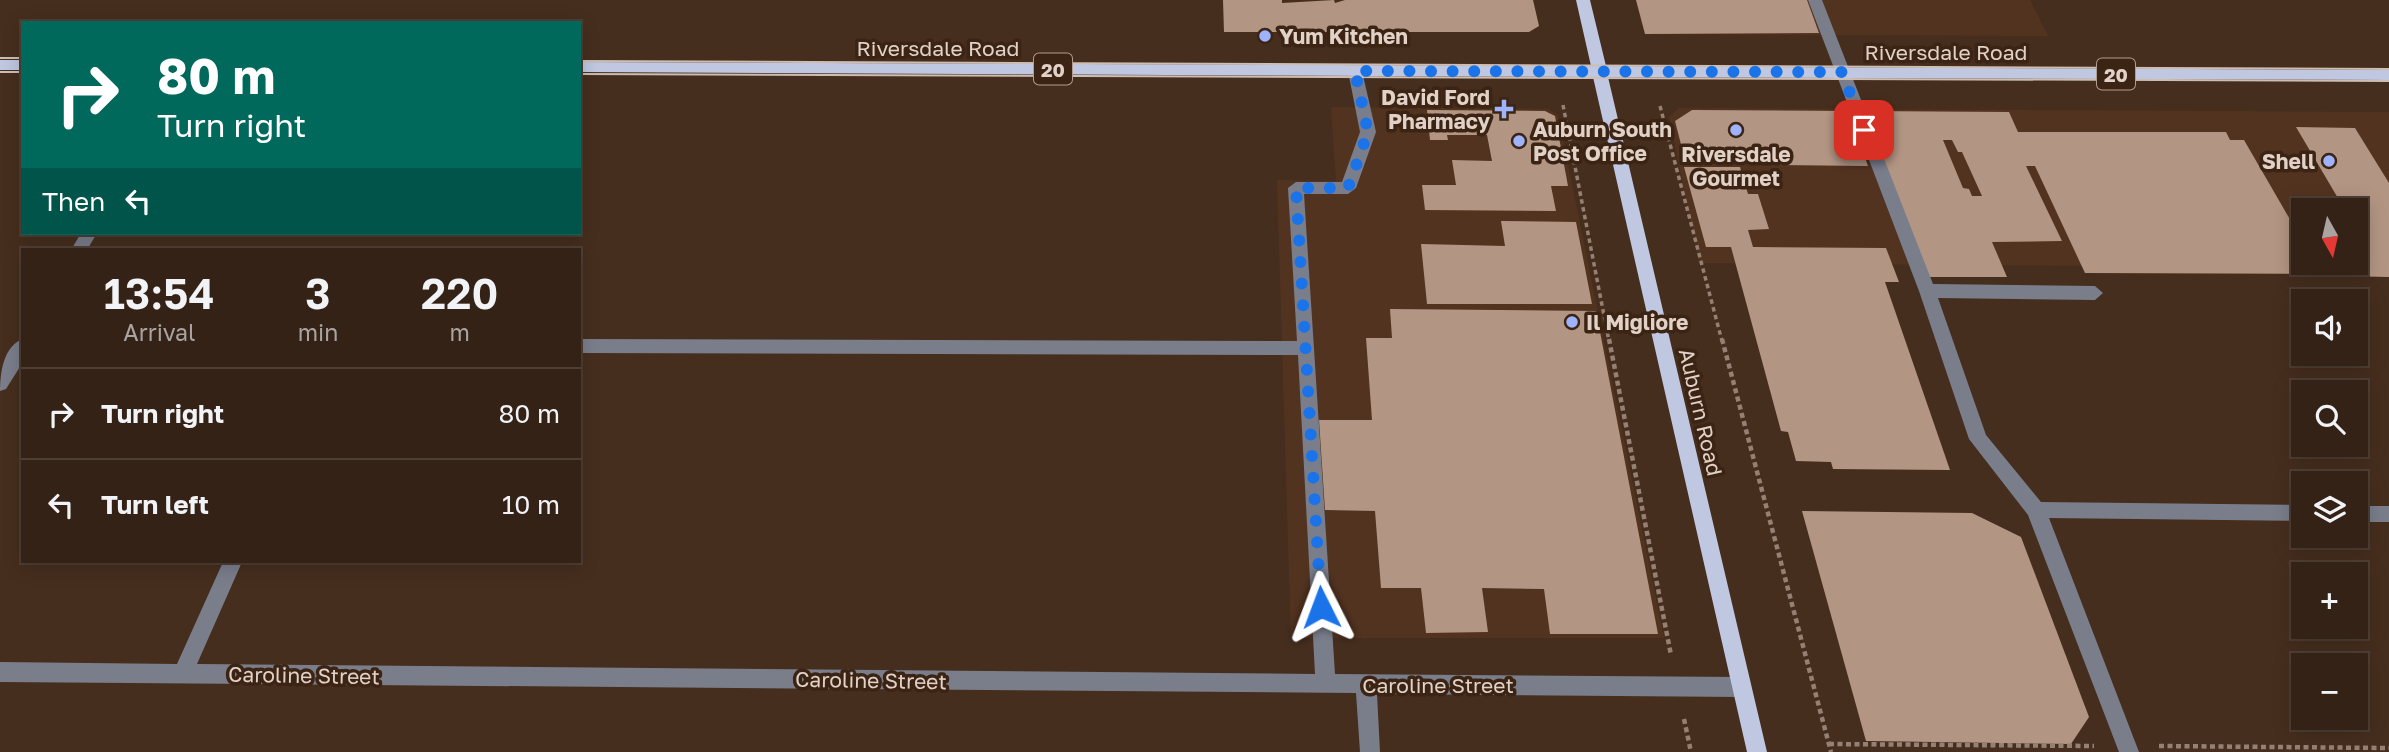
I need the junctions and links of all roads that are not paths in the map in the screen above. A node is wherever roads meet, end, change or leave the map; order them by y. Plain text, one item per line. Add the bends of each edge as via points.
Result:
1 (1583, 0) edge
2 (1815, 0) edge
3 (0, 65) edge
4 (21, 65) edge
5 (581, 67) edge
6 (1355, 71) junction
7 (1600, 71) junction
8 (1842, 72) junction
9 (2389, 75) edge
10 (1927, 291) junction
11 (2095, 293) dead end
12 (581, 346) edge
13 (1306, 348) junction
14 (21, 349) edge
15 (0, 384) edge
16 (2036, 510) junction
17 (2291, 513) edge
18 (2368, 514) edge
19 (2389, 514) edge
20 (232, 563) edge
21 (0, 672) edge
22 (183, 673) junction
23 (1326, 684) junction
24 (1366, 685) junction
25 (1741, 687) junction
26 (1370, 752) edge
27 (1756, 752) edge
28 (2129, 752) edge

1 - 7 main road, Auburn Road
2 - 8 street
3 - 4 main road
5 - 6 main road, Riversdale Road / 20
6 - 7 main road, Riversdale Road / 20
6 - 13 street via 1368,132 1348,188 1296,188
7 - 8 main road, Riversdale Road / 20
7 - 25 main road, Auburn Road
8 - 9 main road, Riversdale Road / 20
8 - 10 street
10 - 11 street
10 - 16 street via 1978,439
12 - 13 street
13 - 23 street
14 - 15 street
16 - 17 street
16 - 28 street
18 - 19 street
20 - 22 street
21 - 22 street, Caroline Street
22 - 23 street, Caroline Street
23 - 24 street, Caroline Street
24 - 25 street, Caroline Street
24 - 26 street
25 - 27 main road, Auburn Road

